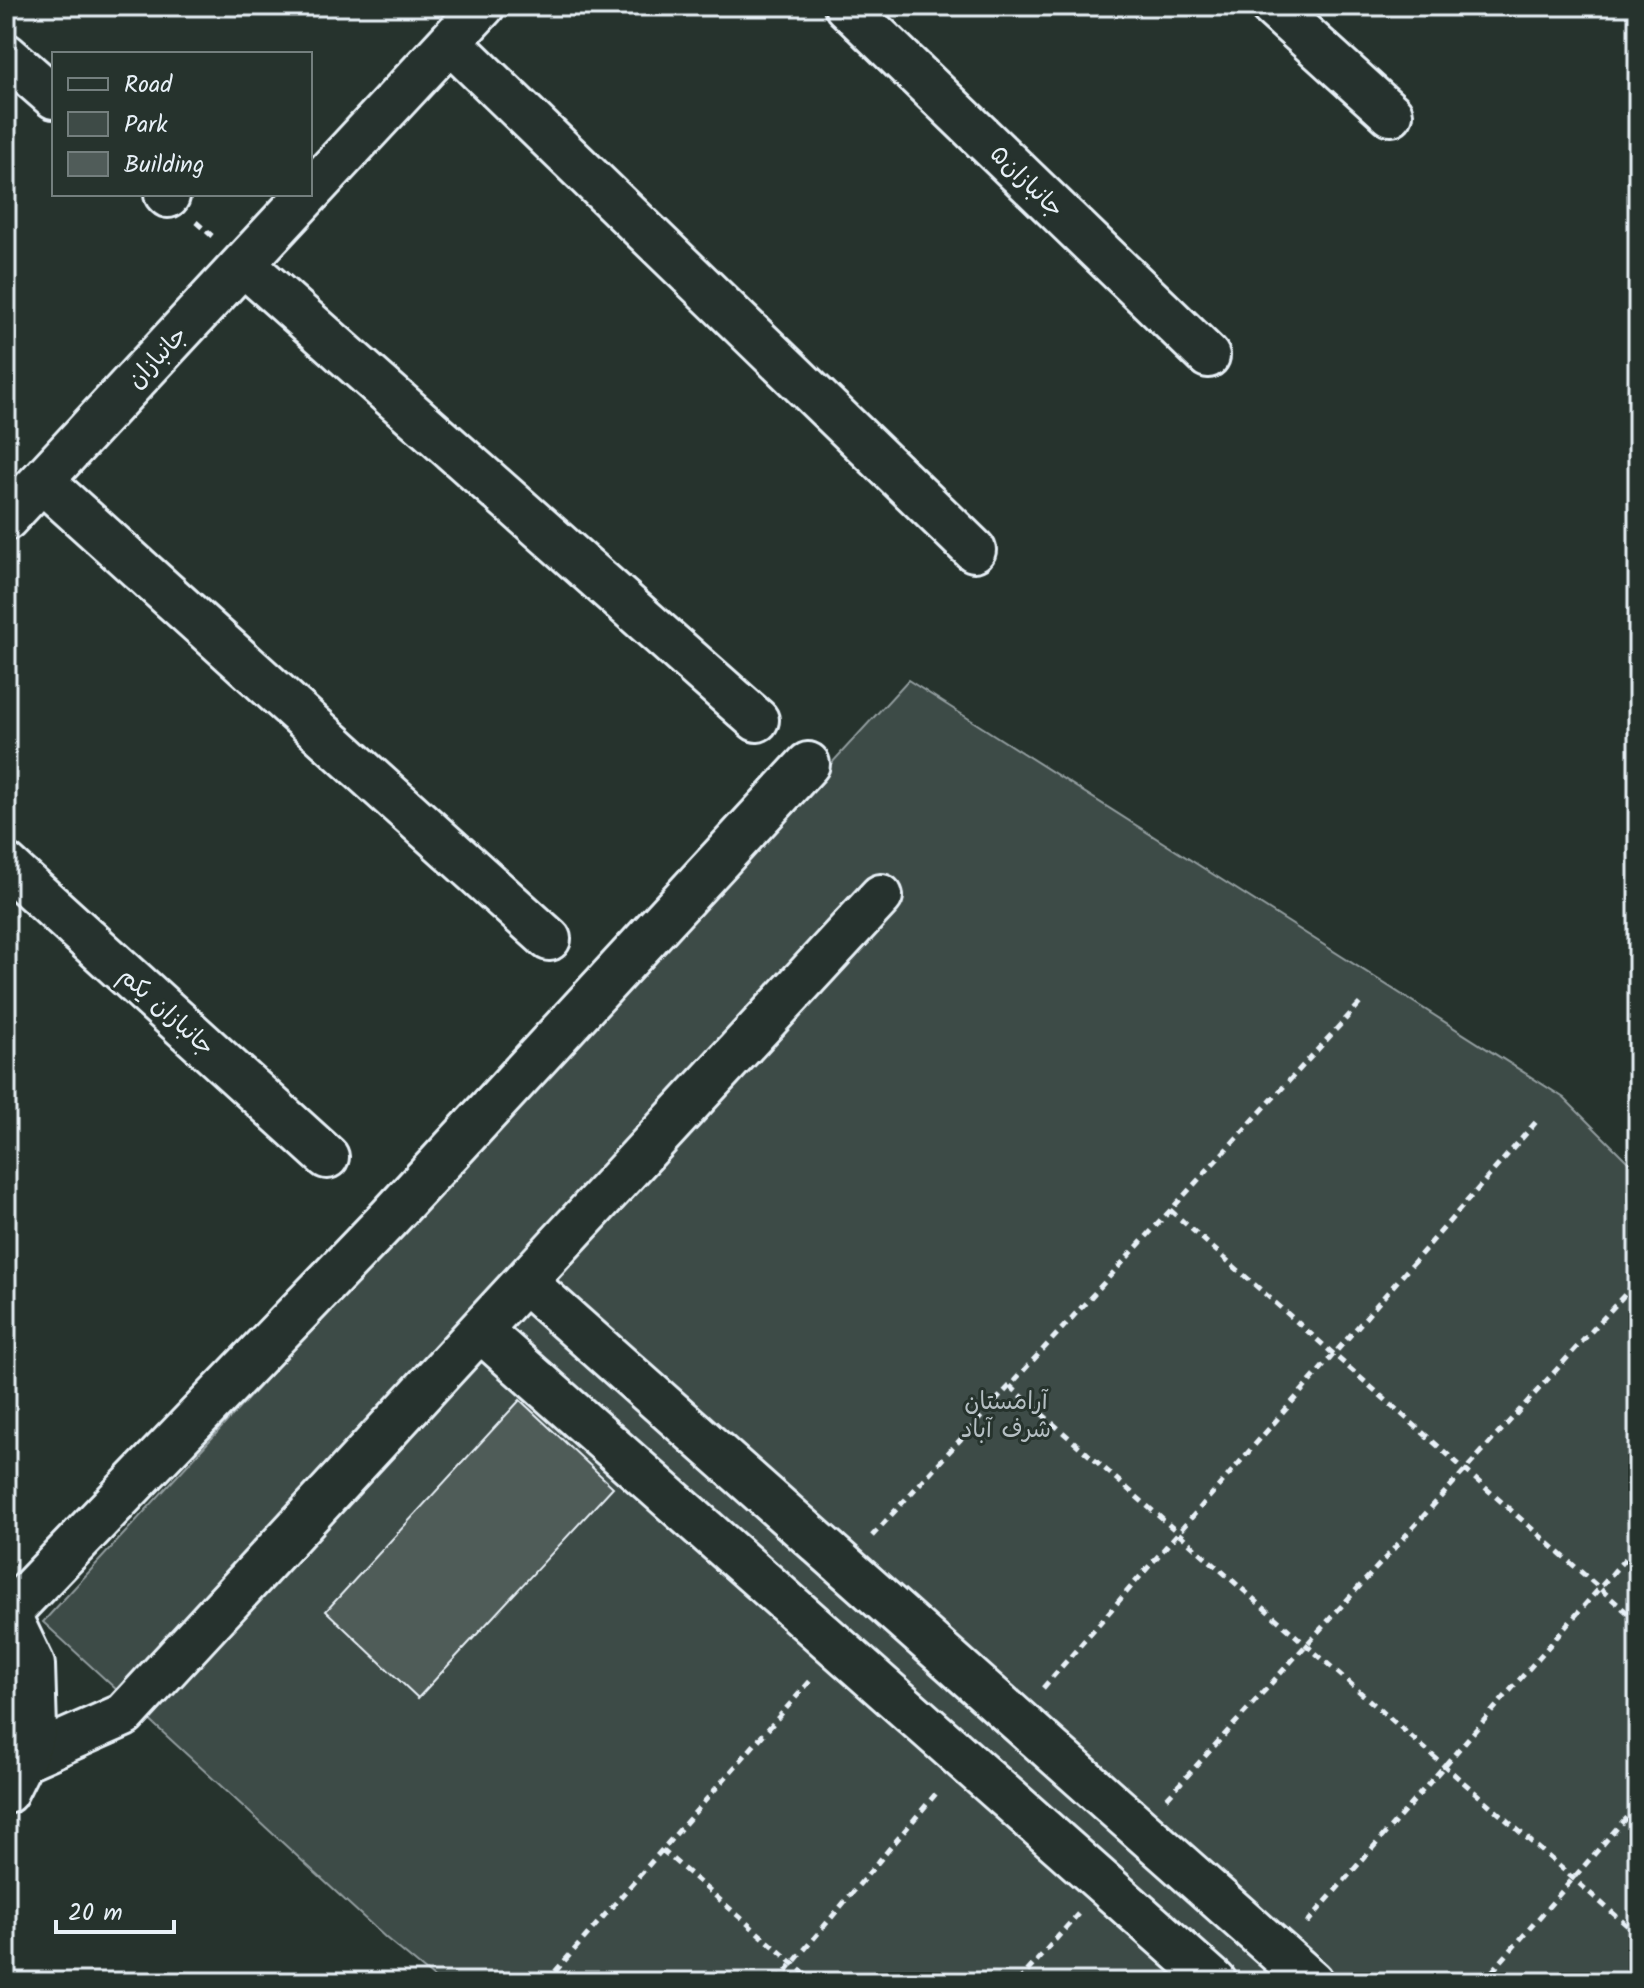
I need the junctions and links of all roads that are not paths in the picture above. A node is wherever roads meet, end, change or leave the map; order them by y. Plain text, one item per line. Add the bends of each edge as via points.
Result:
1 (483, 6) edge
2 (846, 6) edge
3 (1272, 6) edge
4 (450, 42) junction
5 (6, 55) edge
6 (52, 95) edge
7 (1391, 114) dead end
8 (312, 190) edge
9 (306, 196) edge
10 (243, 264) junction
11 (1208, 356) dead end
12 (42, 481) junction
13 (6, 519) edge
14 (974, 550) dead end
15 (757, 720) dead end
16 (808, 764) dead end
17 (6, 865) edge
18 (881, 896) dead end
19 (549, 939) dead end
20 (327, 1157) dead end
21 (525, 1282) junction
22 (480, 1330) junction
23 (7, 1613) edge
24 (11, 1764) edge
25 (1215, 1982) edge
26 (1312, 1982) edge

1 - 4 street, جانبازان
2 - 11 street, جانبازان۵
3 - 7 street
4 - 8 street, جانبازان
4 - 14 street
5 - 6 street
9 - 10 street, جانبازان
10 - 12 street, جانبازان
10 - 15 street
12 - 13 street, جانبازان
12 - 19 street
16 - 23 street via 388,1219
17 - 20 street, جانبازان یکم
18 - 21 street
21 - 22 street
21 - 26 street
22 - 24 street via 124,1715
22 - 25 street
23 - 24 main road via 32,1665 34,1729

